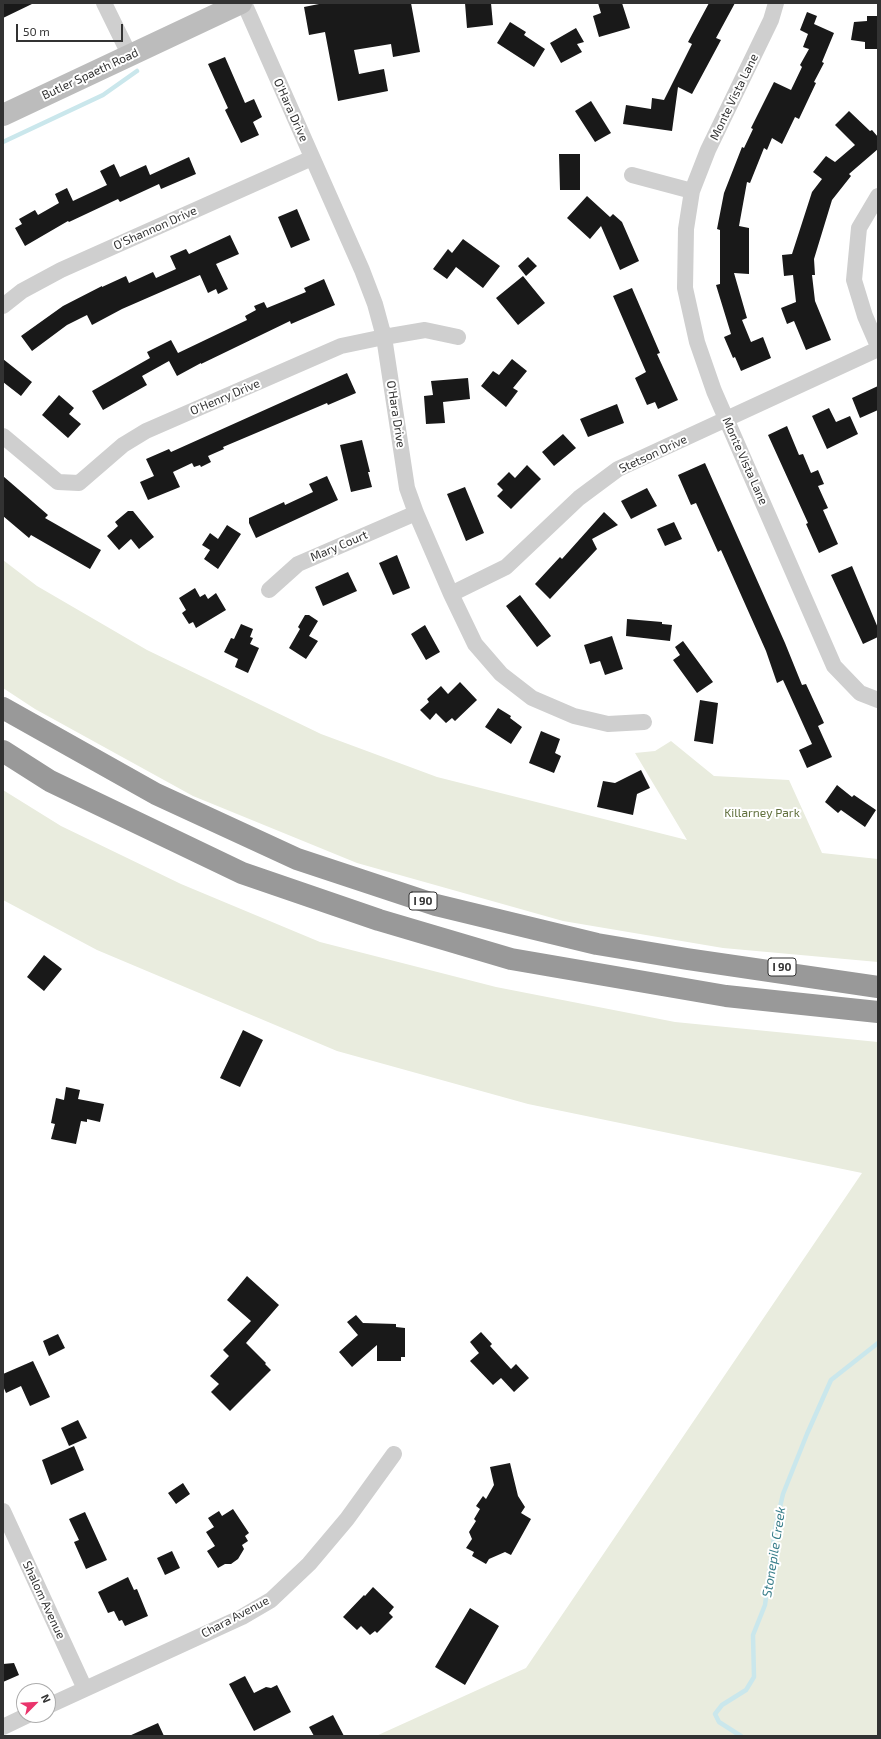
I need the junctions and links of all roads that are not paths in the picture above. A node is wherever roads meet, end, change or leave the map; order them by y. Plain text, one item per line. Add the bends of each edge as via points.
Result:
1 (104, 3) edge
2 (242, 3) edge
3 (776, 3) edge
4 (130, 56) junction
5 (3, 115) edge
6 (312, 158) junction
7 (632, 175) dead end
8 (692, 191) junction
9 (878, 196) edge
10 (3, 306) edge
11 (384, 337) junction
12 (458, 338) dead end
13 (878, 346) edge
14 (878, 349) edge
15 (726, 420) junction
16 (3, 436) edge
17 (416, 513) junction
18 (269, 590) dead end
19 (451, 594) junction
20 (878, 700) edge
21 (3, 708) edge
22 (644, 722) dead end
23 (3, 751) edge
24 (687, 959) junction
25 (878, 974) edge
26 (878, 987) edge
27 (878, 1012) edge
28 (394, 1454) dead end
29 (3, 1510) edge
30 (85, 1689) junction
31 (56, 1702) edge
32 (16, 1721) edge
33 (3, 1727) edge

1 - 4 street
2 - 4 main road, Butler Spaeth Road
2 - 6 street, O'Hara Drive
3 - 8 street, Monte Vista Lane via 771,20 708,150
4 - 5 main road, Butler Spaeth Road
6 - 10 street, O'Shannon Drive via 61,270 22,291
6 - 11 street, O'Hara Drive via 362,270
7 - 8 street
8 - 15 street, Monte Vista Lane via 686,229 685,288 697,342
9 - 13 street via 858,228 854,280
11 - 12 street, O'Henry Drive via 425,330
11 - 16 street, O'Henry Drive via 341,346 146,431 123,445 79,483 58,482
11 - 17 street, O'Hara Drive via 407,488
14 - 15 street, Stetson Drive
15 - 19 street, Stetson Drive via 618,468 579,498 506,566
15 - 20 street, Monte Vista Lane via 834,666 860,693
17 - 18 street, Mary Court via 298,564
17 - 19 street, O'Hara Drive
19 - 22 street, O'Hara Drive via 475,644 500,674 532,698 574,716 608,724
21 - 24 highway, I 90 via 156,794 298,859 436,905 596,944
23 - 27 highway via 50,781 242,873 378,920 511,959 726,996
24 - 25 highway, I 90
24 - 26 highway, I 90
28 - 30 street, Chara Avenue via 347,1519 309,1564 270,1600 242,1617
29 - 30 street, Shalom Avenue
30 - 31 street, Chara Avenue
32 - 33 street

